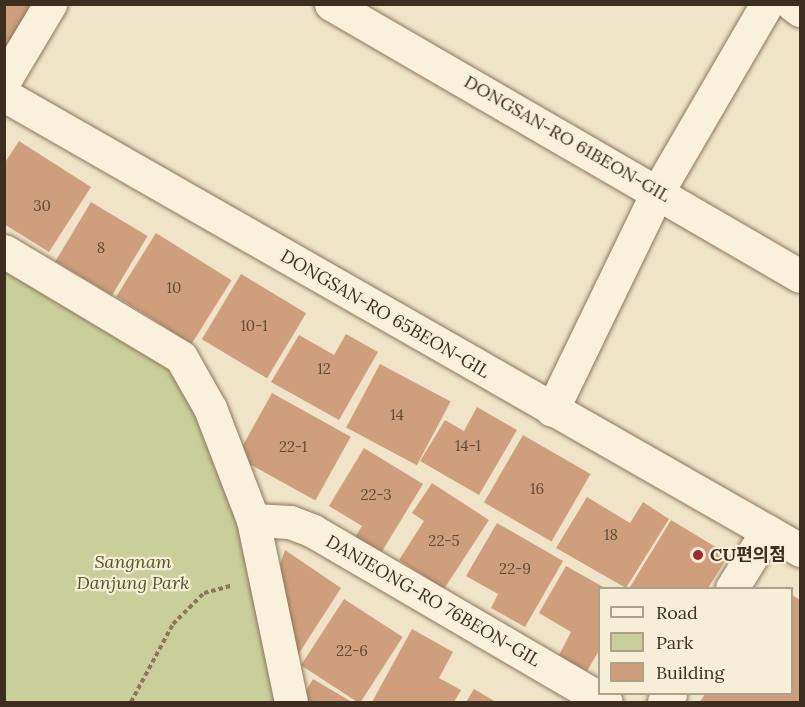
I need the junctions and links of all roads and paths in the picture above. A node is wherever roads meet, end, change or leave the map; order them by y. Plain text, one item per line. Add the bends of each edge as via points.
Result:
1 (50, 4) edge
2 (332, 4) edge
3 (767, 4) edge
4 (792, 4) edge
5 (801, 10) edge
6 (4, 81) edge
7 (4, 95) edge
8 (658, 191) junction
9 (4, 251) edge
10 (801, 276) edge
11 (552, 410) junction
12 (253, 520) junction
13 (767, 531) junction
14 (801, 550) edge
15 (266, 582) junction
16 (733, 587) edge
17 (131, 702) edge
18 (291, 702) edge
19 (606, 702) edge

1 - 6 lane
2 - 8 lane, DONGSAN-RO 61BEON-GIL
3 - 8 lane
4 - 5 lane
7 - 11 lane, DONGSAN-RO 65BEON-GIL
8 - 10 lane, DONGSAN-RO 61BEON-GIL
8 - 11 lane
9 - 12 lane via 182,357 210,408
11 - 13 lane, DONGSAN-RO 65BEON-GIL
12 - 15 lane
12 - 19 lane, DANJEONG-RO 76BEON-GIL via 290,522 313,531
13 - 14 lane, DONGSAN-RO 65BEON-GIL
13 - 16 lane
15 - 17 path via 246,582 204,593 173,624
15 - 18 lane

